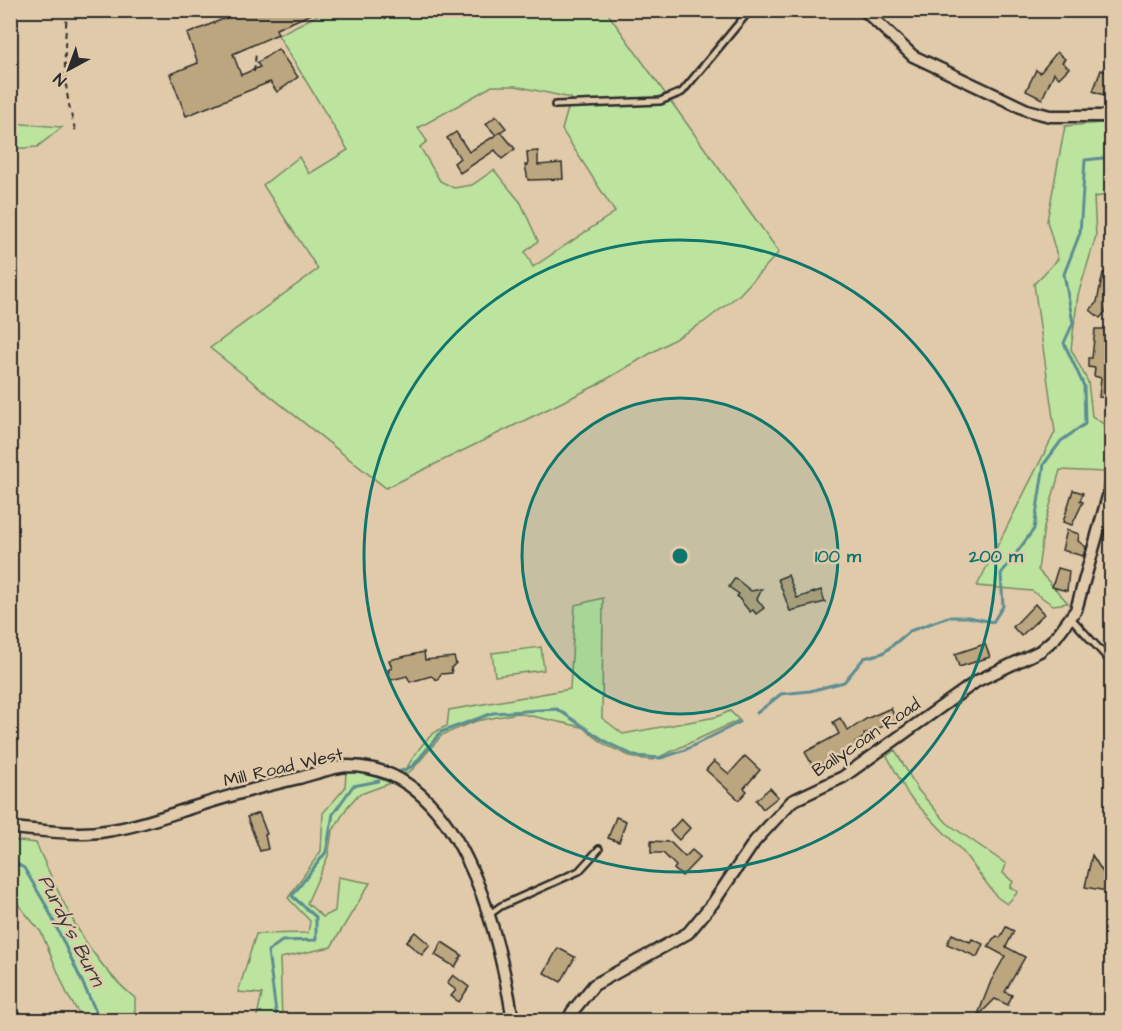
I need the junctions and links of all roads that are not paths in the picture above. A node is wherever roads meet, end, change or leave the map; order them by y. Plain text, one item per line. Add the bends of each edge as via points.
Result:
1 (750, 10) edge
2 (864, 10) edge
3 (555, 105) dead end
4 (1112, 116) edge
5 (1112, 482) edge
6 (1071, 618) junction
7 (1112, 663) edge
8 (10, 828) edge
9 (599, 849) dead end
10 (490, 914) junction
11 (513, 1020) edge
12 (568, 1020) edge

1 - 3 lane via 682,92 660,101
2 - 4 street via 913,56 1027,110 1050,116
5 - 6 street, Ballycoan Road via 1082,592
6 - 7 lane
6 - 12 street, Ballycoan Road via 1040,651 977,681 843,777 792,801 755,841 688,933 594,985
8 - 10 street, Mill Road West via 106,831 346,766 377,770 429,800 442,816
9 - 10 lane via 579,871
10 - 11 street, Mill Road West

